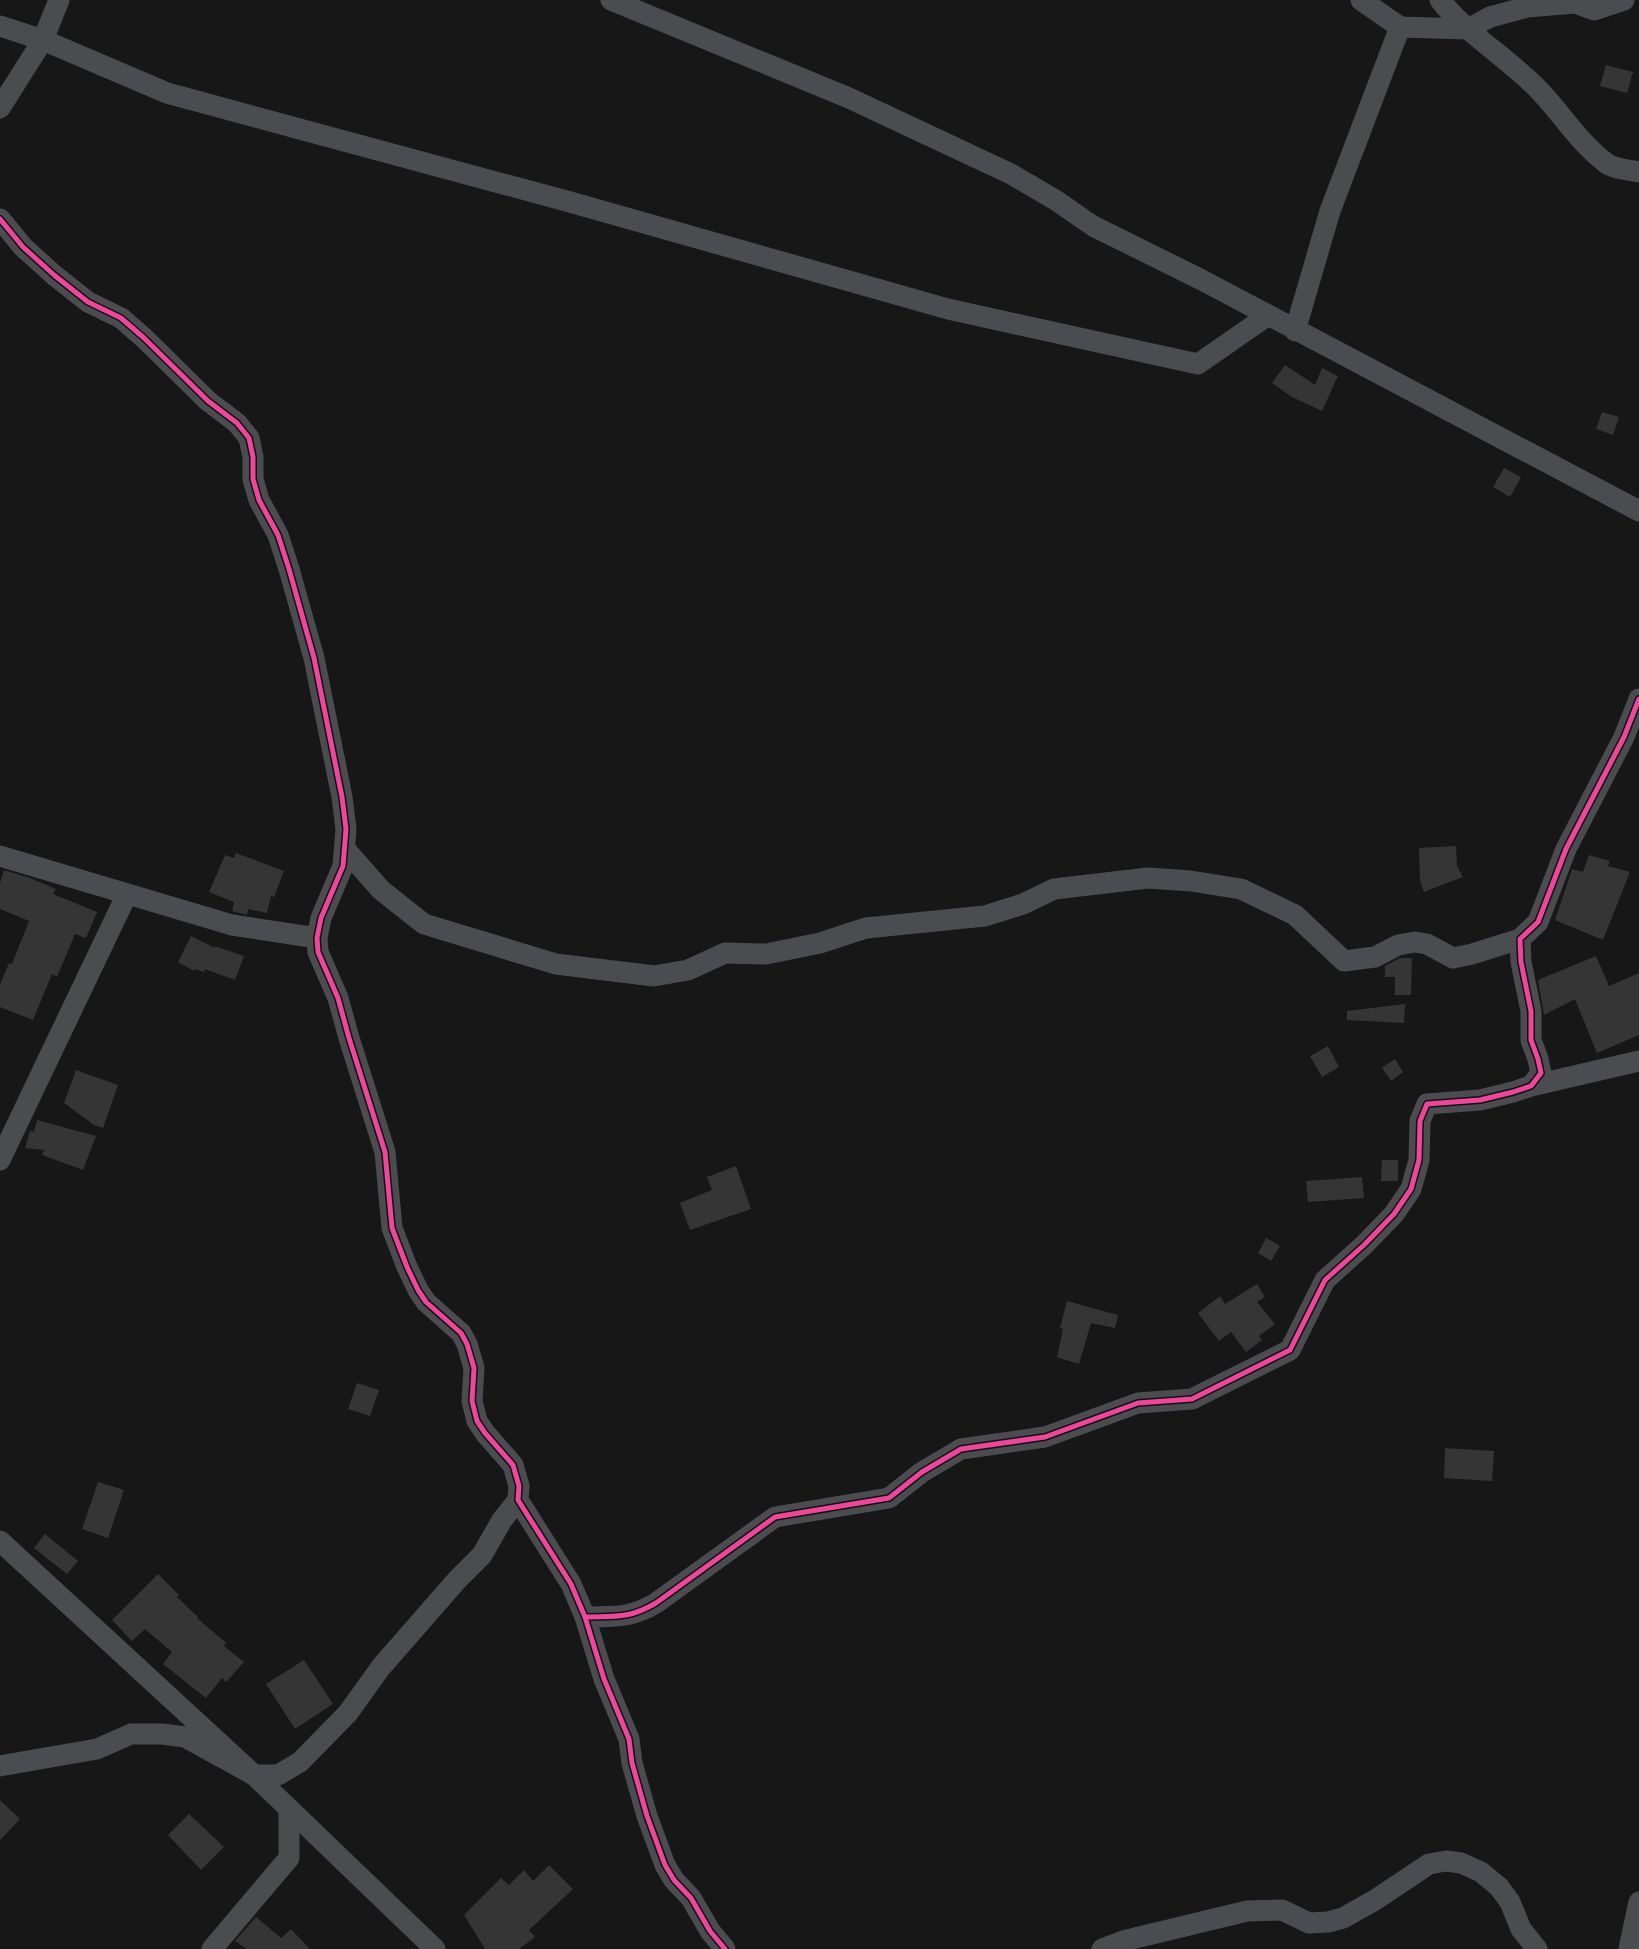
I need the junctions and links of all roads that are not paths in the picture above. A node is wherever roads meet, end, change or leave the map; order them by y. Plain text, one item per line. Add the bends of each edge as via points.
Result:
1 (59, 0) edge
2 (611, 0) edge
3 (1361, 0) edge
4 (1440, 0) edge
5 (1624, 0) edge
6 (0, 26) edge
7 (1400, 27) junction
8 (1468, 29) junction
9 (43, 40) junction
10 (0, 108) edge
11 (1639, 172) edge
12 (0, 219) edge
13 (1267, 316) junction
14 (1295, 330) junction
15 (1639, 511) edge
16 (1639, 699) edge
17 (344, 849) junction
18 (0, 856) edge
19 (127, 894) junction
20 (317, 938) junction
21 (1520, 939) junction
22 (1639, 1061) edge
23 (1531, 1086) junction
24 (0, 1160) edge
25 (518, 1500) junction
26 (0, 1541) edge
27 (585, 1617) junction
28 (0, 1766) edge
29 (254, 1775) junction
30 (290, 1809) junction
31 (1639, 1902) edge
32 (212, 1949) edge
33 (435, 1949) edge
34 (725, 1949) edge
35 (1102, 1949) edge
36 (1537, 1949) edge
37 (1629, 1949) edge

1 - 9 street
2 - 13 street via 849,98 1012,174 1093,226
3 - 7 street
4 - 8 street
5 - 8 street via 1594,10 1574,3 1527,6 1490,16
6 - 9 street
7 - 8 street
7 - 14 street via 1330,211
8 - 11 street via 1537,87 1594,154 1608,165
9 - 10 street
9 - 13 street via 167,93 948,309 1198,364
12 - 17 street via 23,247 54,275 88,302 121,318 208,401 237,423 249,438 253,479 259,500 280,543 314,658 342,797 346,829
13 - 14 street
14 - 15 street
16 - 21 street via 1624,737 1566,849 1538,922
17 - 20 street via 343,866 321,918
17 - 21 street via 381,890 424,924 556,964 654,976 688,970 725,953 766,954 820,943 866,928 985,916 1023,904 1054,889 1148,878 1191,881 1240,890 1295,915 1344,962 1375,957 1398,944 1427,944 1453,958
18 - 19 street
19 - 20 street via 232,925
19 - 24 street
20 - 25 street via 318,952 338,998 385,1152 392,1228 418,1290 468,1344 474,1368 472,1401 477,1421 513,1465 519,1486
21 - 23 street via 1532,1040 1541,1073
22 - 23 street
23 - 27 street via 1480,1100 1428,1104 1420,1121 1419,1160 1411,1189 1388,1220 1325,1280 1290,1350 1192,1399 1138,1403 1045,1437 961,1449 922,1472 889,1498 776,1517 643,1610 626,1616
25 - 27 street via 571,1584
25 - 29 street via 482,1555 381,1667 348,1713 300,1762 278,1775
26 - 29 street
27 - 34 street via 604,1680 629,1740 644,1807 665,1865
28 - 29 street via 97,1749 131,1734 162,1734 185,1737
29 - 30 street
30 - 32 street via 289,1858
30 - 33 street
31 - 37 street
35 - 36 street via 1132,1938 1247,1911 1282,1910 1309,1923 1328,1922 1343,1918 1375,1900 1429,1864 1446,1861 1461,1863 1481,1872 1499,1887 1510,1902 1521,1929

